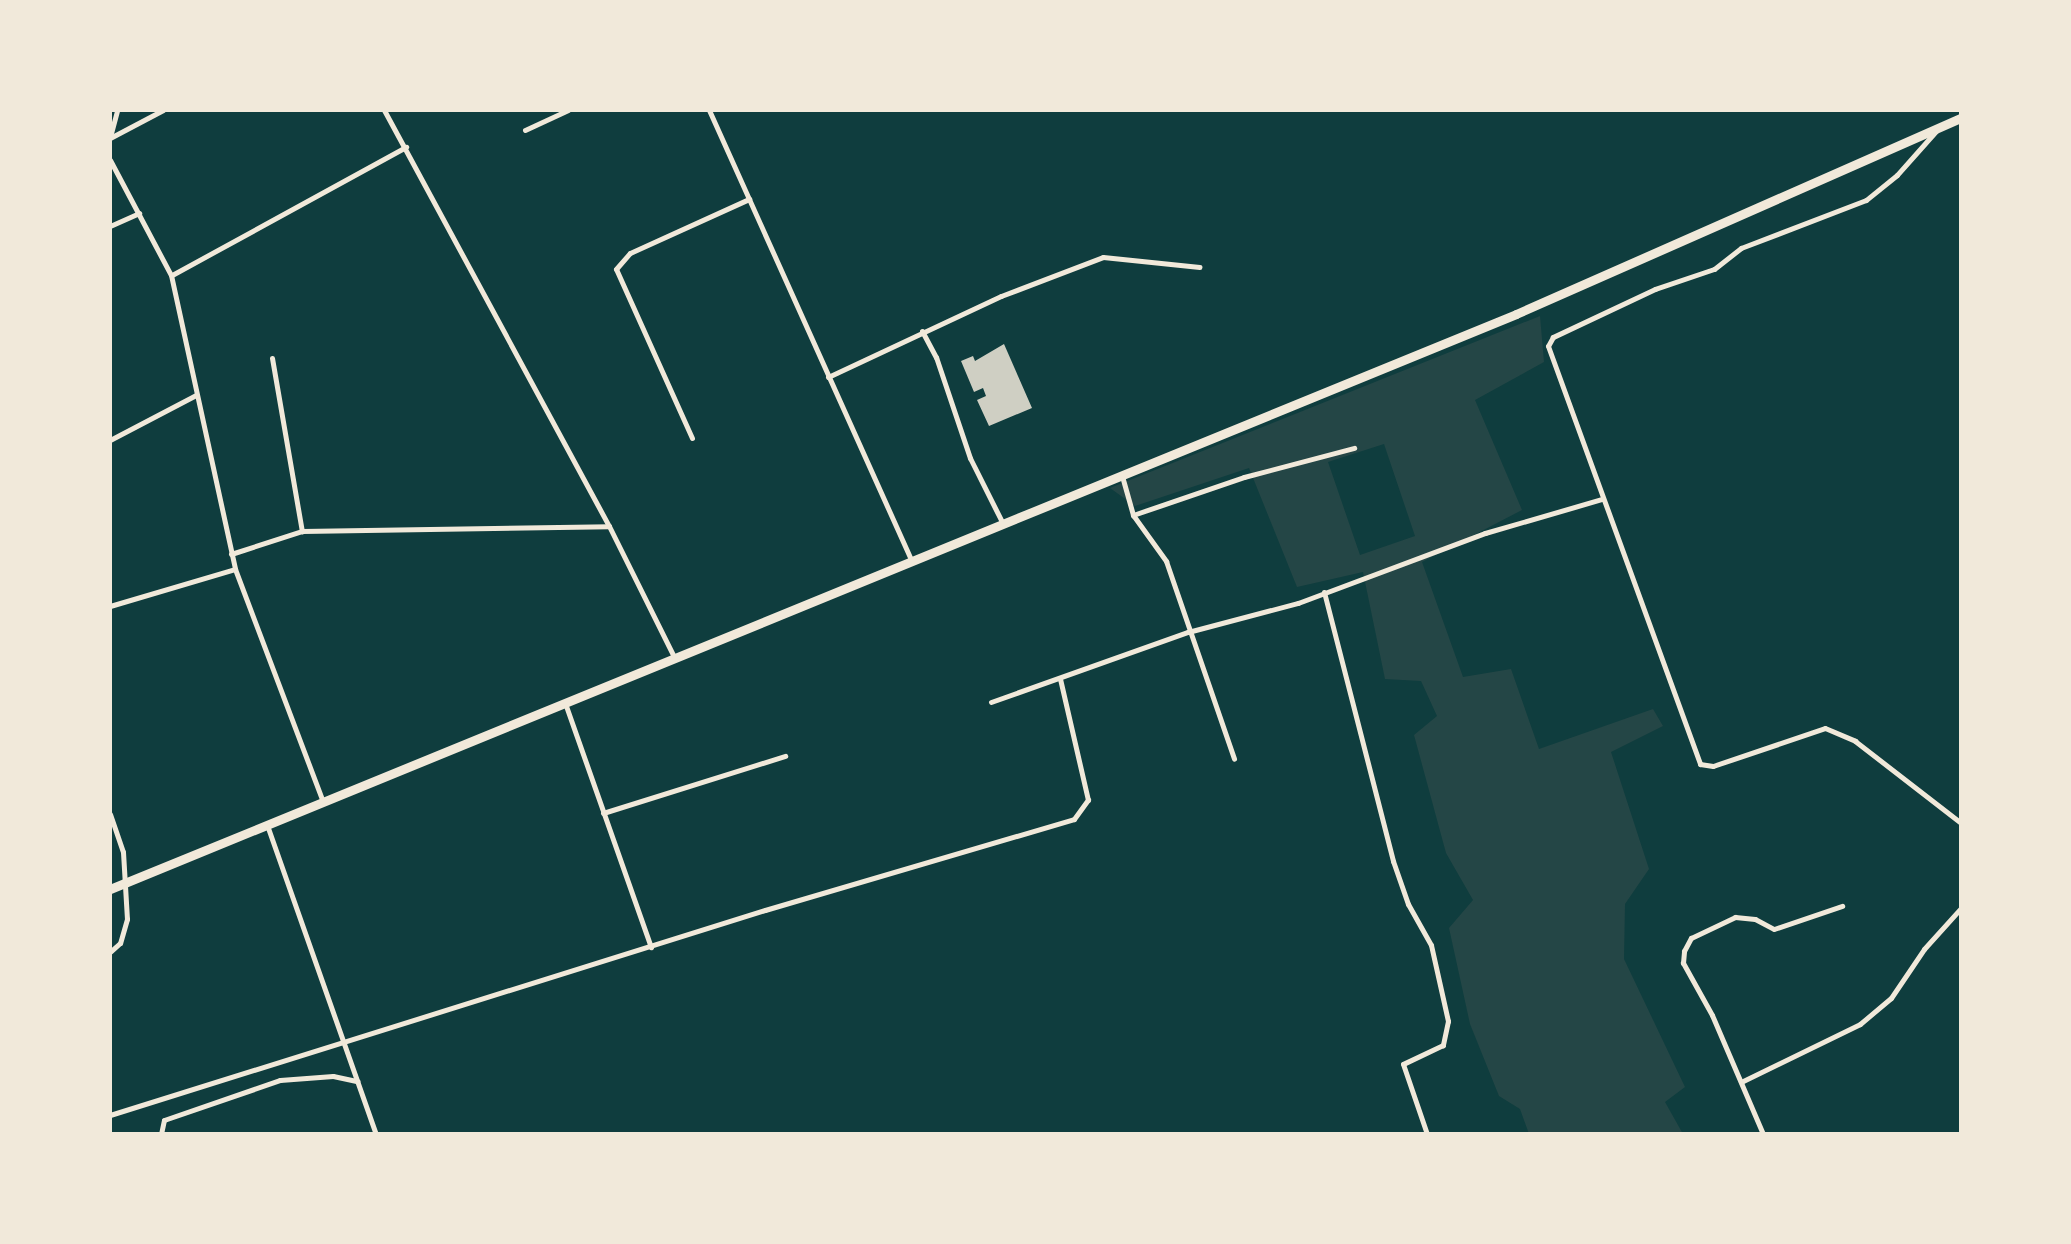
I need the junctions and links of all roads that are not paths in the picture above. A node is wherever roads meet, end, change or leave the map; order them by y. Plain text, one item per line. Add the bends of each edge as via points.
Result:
1 (117, 110) edge
2 (163, 110) edge
3 (384, 110) edge
4 (568, 110) edge
5 (709, 110) edge
6 (1961, 118) edge
7 (1938, 129) junction
8 (525, 130) dead end
9 (406, 147) junction
10 (110, 160) edge
11 (749, 199) junction
12 (139, 213) junction
13 (110, 226) edge
14 (1199, 267) dead end
15 (172, 275) junction
16 (922, 331) junction
17 (272, 358) dead end
18 (828, 376) junction
19 (197, 395) junction
20 (692, 438) dead end
21 (110, 440) edge
22 (1354, 448) dead end
23 (1122, 476) junction
24 (1602, 499) junction
25 (1133, 515) junction
26 (1003, 524) junction
27 (609, 526) junction
28 (302, 532) junction
29 (231, 554) junction
30 (912, 561) junction
31 (235, 569) junction
32 (1324, 590) junction
33 (110, 606) edge
34 (1188, 632) junction
35 (673, 655) junction
36 (1060, 679) junction
37 (564, 700) junction
38 (991, 702) dead end
39 (786, 756) dead end
40 (1234, 759) dead end
41 (322, 799) junction
42 (603, 813) junction
43 (110, 814) edge
44 (266, 822) junction
45 (1961, 823) edge
46 (122, 884) junction
47 (110, 889) edge
48 (1842, 906) dead end
49 (1961, 908) edge
50 (650, 948) junction
51 (110, 952) edge
52 (341, 1043) junction
53 (357, 1081) junction
54 (1741, 1082) junction
55 (110, 1115) edge
56 (161, 1134) edge
57 (376, 1134) edge
58 (1426, 1134) edge
59 (1763, 1134) edge

1 - 2 street via 110,138
3 - 9 street
4 - 8 street
5 - 11 street
6 - 7 main road
7 - 23 main road via 1516,314
7 - 24 street via 1866,200 1741,248 1714,269 1553,337 1548,346
9 - 15 street
9 - 27 street
10 - 12 street
11 - 18 street
11 - 20 street via 630,253 616,269
12 - 13 street
12 - 15 street
14 - 16 street via 1110,256
15 - 19 street
16 - 18 street
16 - 26 street
17 - 28 street
18 - 30 street
19 - 21 street
19 - 29 street
22 - 25 street
23 - 25 street
23 - 26 main road
24 - 32 street
24 - 45 street via 1700,764 1713,766 1826,728 1854,741
25 - 34 street via 1166,561
26 - 30 main road
27 - 28 street
27 - 35 street
28 - 29 street
29 - 31 street
30 - 35 main road
31 - 33 street
31 - 41 street
32 - 34 street
32 - 58 street via 1393,862 1432,945 1448,1021 1442,1045 1403,1064
34 - 36 street
34 - 40 street
35 - 37 main road
36 - 38 street
36 - 50 street via 1088,800 1074,820
37 - 41 main road
37 - 42 street
39 - 42 street
41 - 44 main road
42 - 50 street
43 - 46 street via 123,852
44 - 46 main road
44 - 52 street
46 - 47 main road
46 - 51 street via 125,931
48 - 54 street via 1774,928 1735,917 1691,938 1684,950 1683,963
49 - 54 street via 1891,998 1860,1024
50 - 52 street
52 - 53 street
52 - 55 street
53 - 56 street via 280,1080 164,1120
53 - 57 street
54 - 59 street

